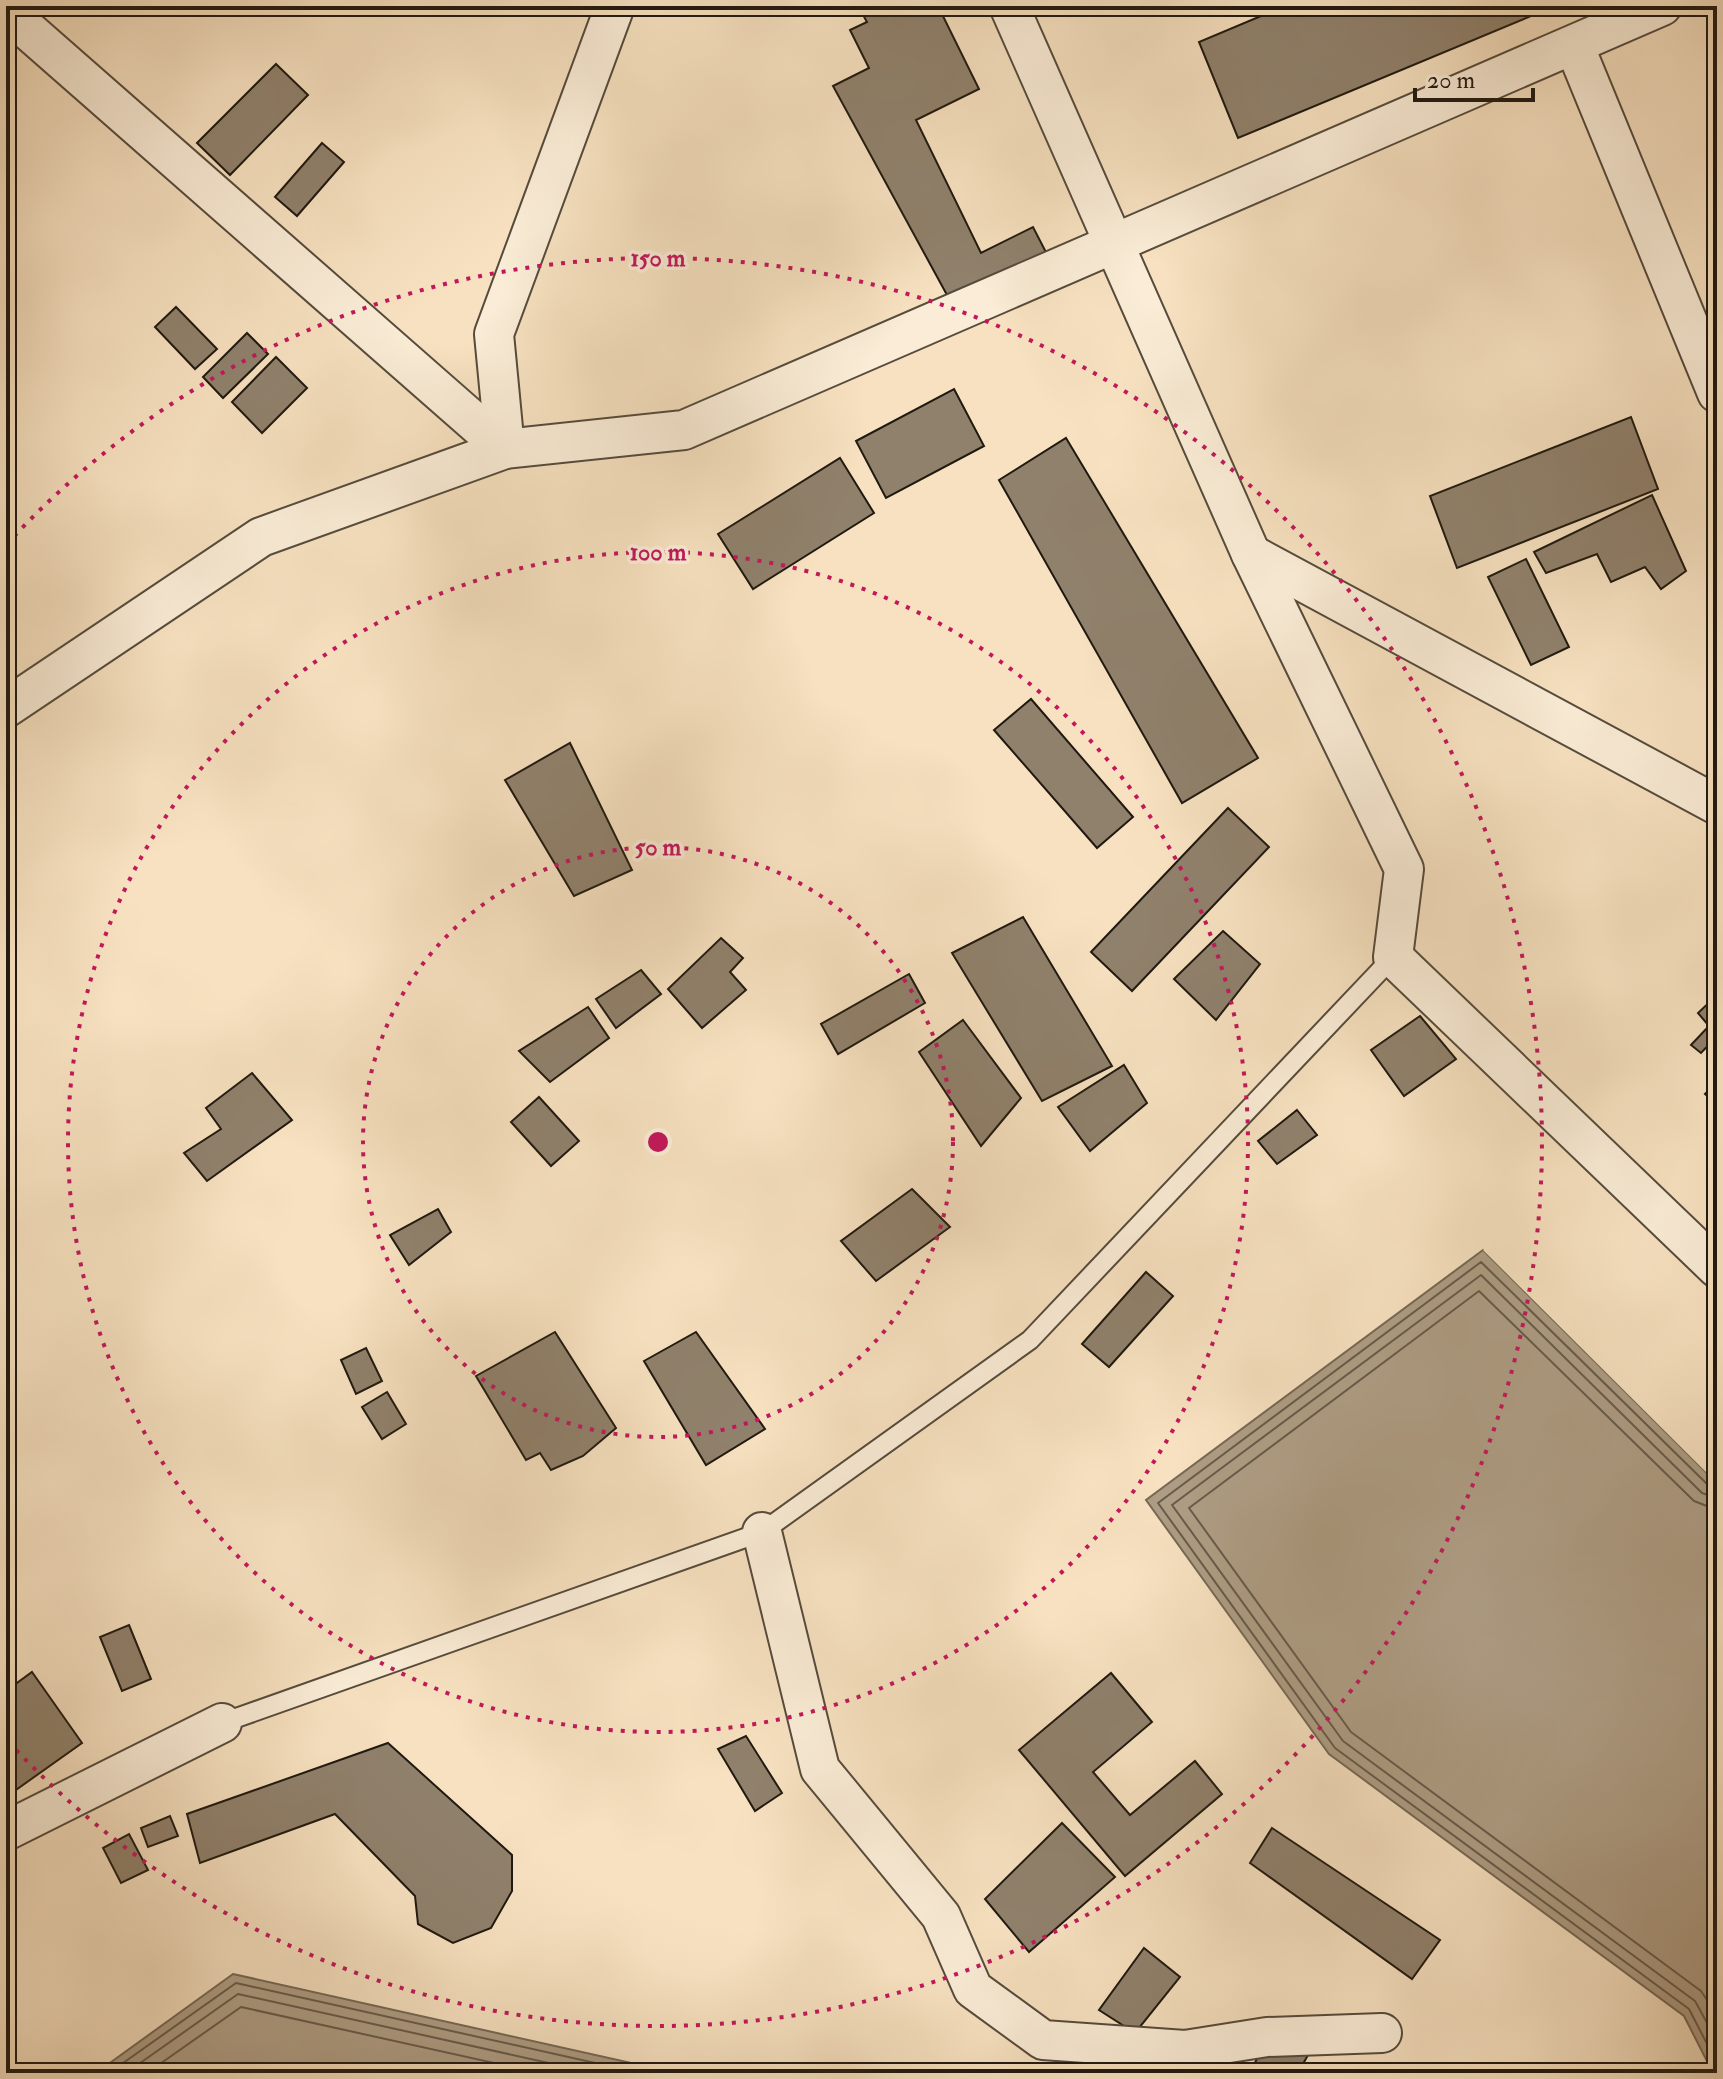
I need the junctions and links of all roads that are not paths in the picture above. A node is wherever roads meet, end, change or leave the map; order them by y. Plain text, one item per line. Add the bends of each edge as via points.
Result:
1 (615, 6) edge
2 (1009, 6) edge
3 (1662, 6) edge
4 (6, 11) edge
5 (1574, 45) junction
6 (1115, 245) junction
7 (1717, 393) edge
8 (505, 449) junction
9 (1251, 554) junction
10 (6, 708) edge
11 (1717, 805) edge
12 (1393, 957) junction
13 (1717, 1268) edge
14 (762, 1532) junction
15 (222, 1723) joint
16 (6, 1831) edge
17 (1382, 2033) dead end

1 - 8 street via 494,334
2 - 6 street
3 - 5 street
4 - 8 street
5 - 6 street
5 - 7 street
6 - 8 street via 684,430
6 - 9 street
8 - 10 street via 261,537
9 - 11 street
9 - 12 street via 1404,869
12 - 13 street
12 - 14 lane via 1030,1340
14 - 15 lane
14 - 17 street via 820,1769 941,1916 973,1989 1043,2040 1185,2050 1267,2037
15 - 16 street

